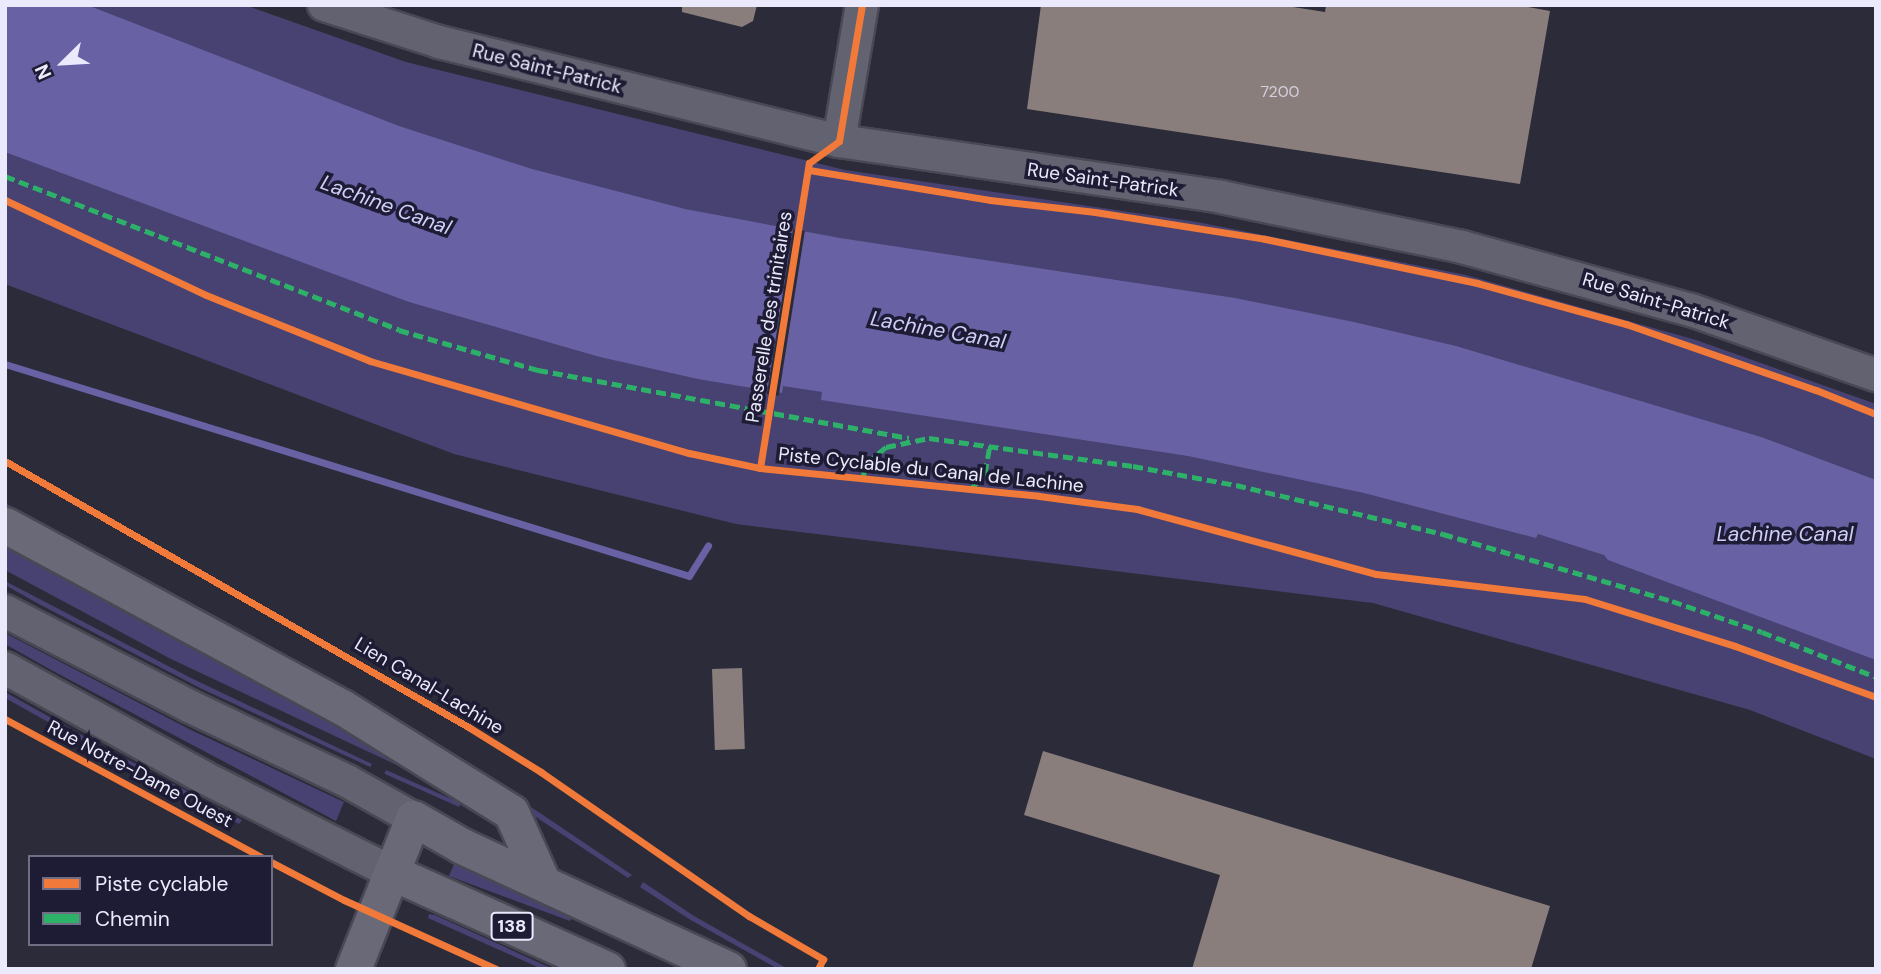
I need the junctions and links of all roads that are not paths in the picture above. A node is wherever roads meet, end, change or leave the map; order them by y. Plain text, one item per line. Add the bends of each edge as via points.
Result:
1 (324, 5) edge
2 (862, 5) edge
3 (839, 141) junction
4 (1876, 375) edge
5 (5, 525) edge
6 (5, 611) edge
7 (5, 668) edge
8 (413, 818) junction
9 (391, 872) junction
10 (543, 883) junction
11 (353, 969) edge
12 (607, 969) edge
13 (728, 969) edge

1 - 3 main road, Rue Saint-Patrick via 439,42
2 - 3 main road
3 - 4 main road, Rue Saint-Patrick via 1221,197 1405,233 1630,292
5 - 10 main road via 342,708 511,812
6 - 8 main road
7 - 9 main road, Rue Notre-Dame Ouest via 203,777
8 - 9 main road
8 - 10 main road
9 - 11 main road
9 - 12 main road, Rue Notre-Dame Ouest / 138
10 - 13 main road

